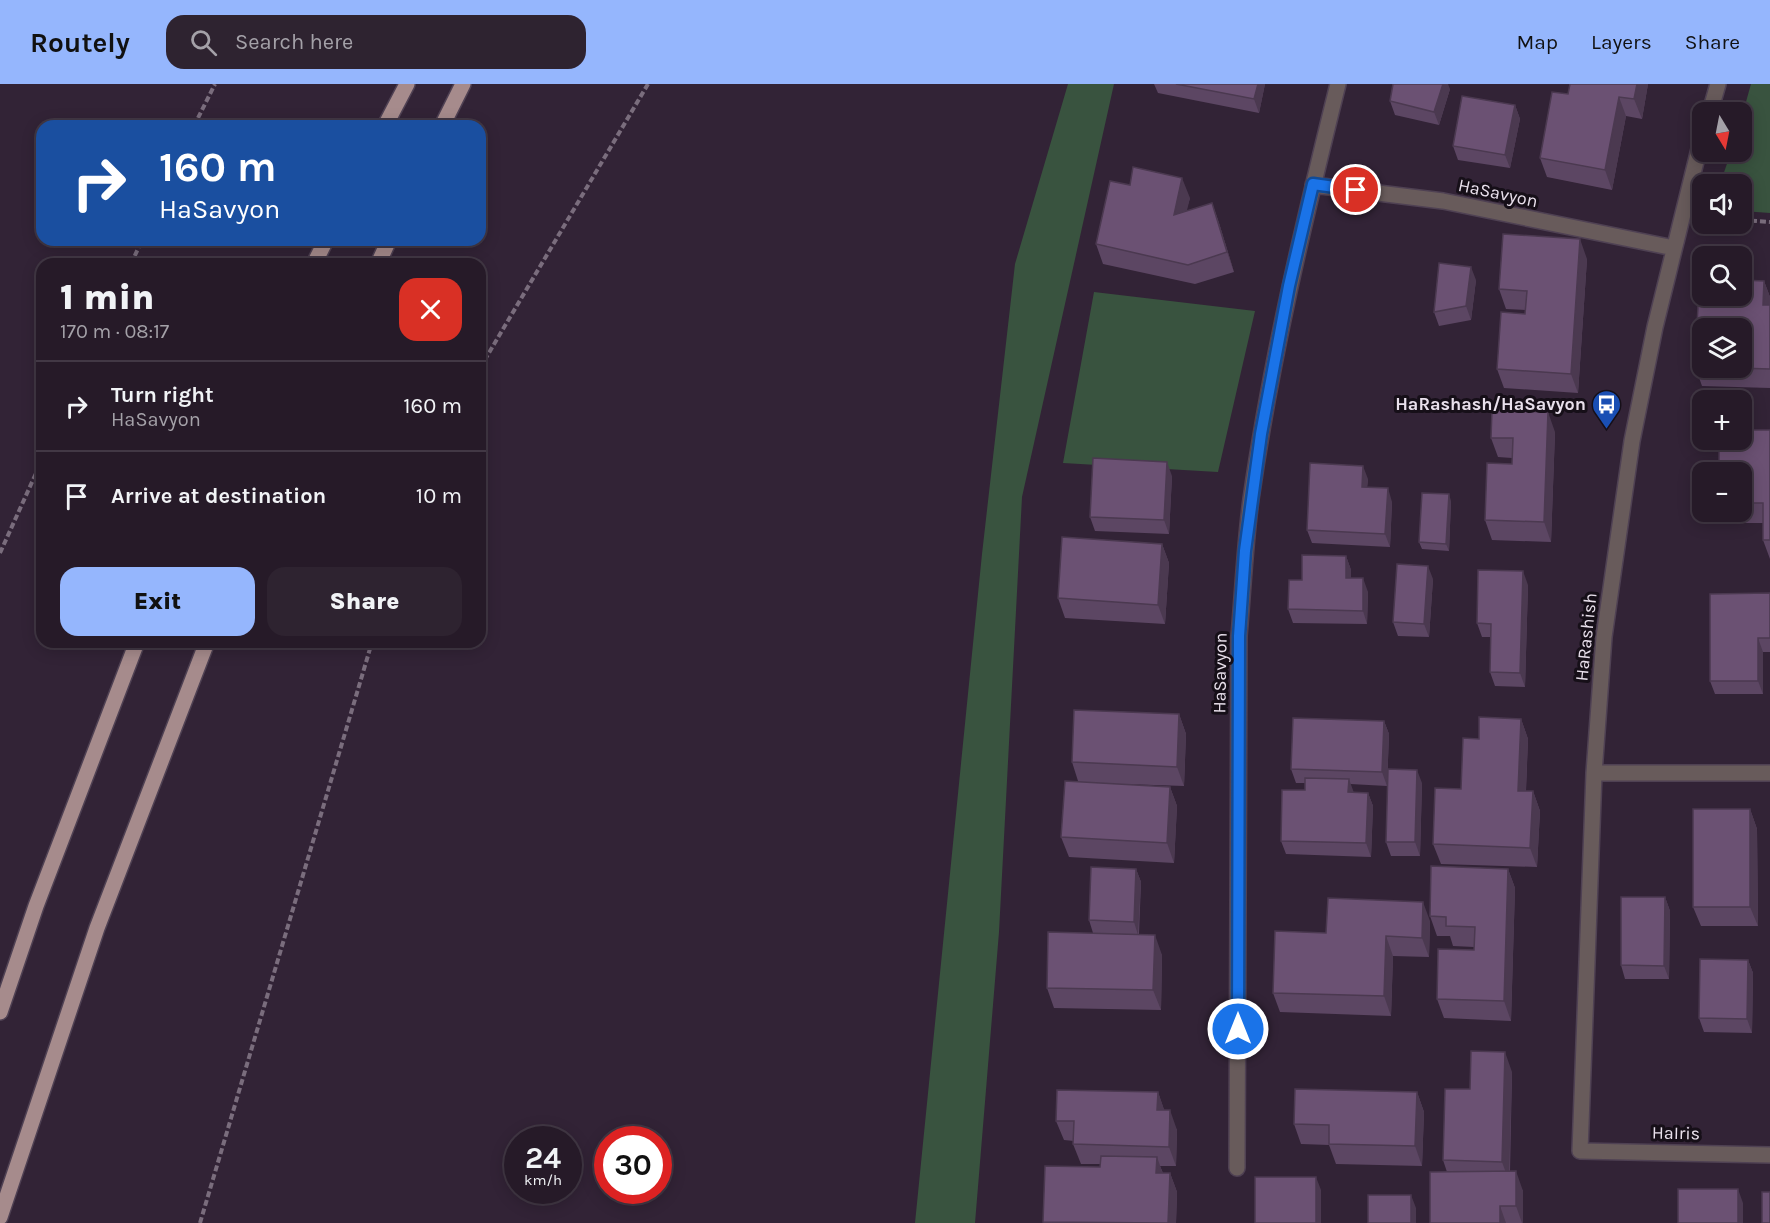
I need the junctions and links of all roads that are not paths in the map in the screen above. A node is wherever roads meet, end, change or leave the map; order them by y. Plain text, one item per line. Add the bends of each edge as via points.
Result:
1 (407, 84) edge
2 (463, 84) edge
3 (1338, 84) edge
4 (1718, 84) edge
5 (1713, 102) edge
6 (388, 120) edge
7 (445, 120) edge
8 (1696, 162) edge
9 (1313, 184) junction
10 (1674, 248) junction
11 (135, 648) edge
12 (205, 648) edge
13 (1594, 773) junction
14 (1770, 773) edge
15 (0, 1012) edge
16 (1580, 1151) joint
17 (1770, 1155) edge
18 (1237, 1168) dead end
19 (0, 1216) edge

1 - 6 main road
2 - 7 main road
3 - 9 street, HaSavyon
4 - 5 street
8 - 10 street, HaRashish
9 - 10 street, HaSavyon via 1443,201
9 - 18 street, HaSavyon via 1261,434 1245,551 1239,636
10 - 13 street, HaRashish via 1632,441 1619,522 1604,637
11 - 15 main road via 36,906
12 - 19 main road via 97,928
13 - 14 street
13 - 16 street, HaRashish
16 - 17 street, HaIris

